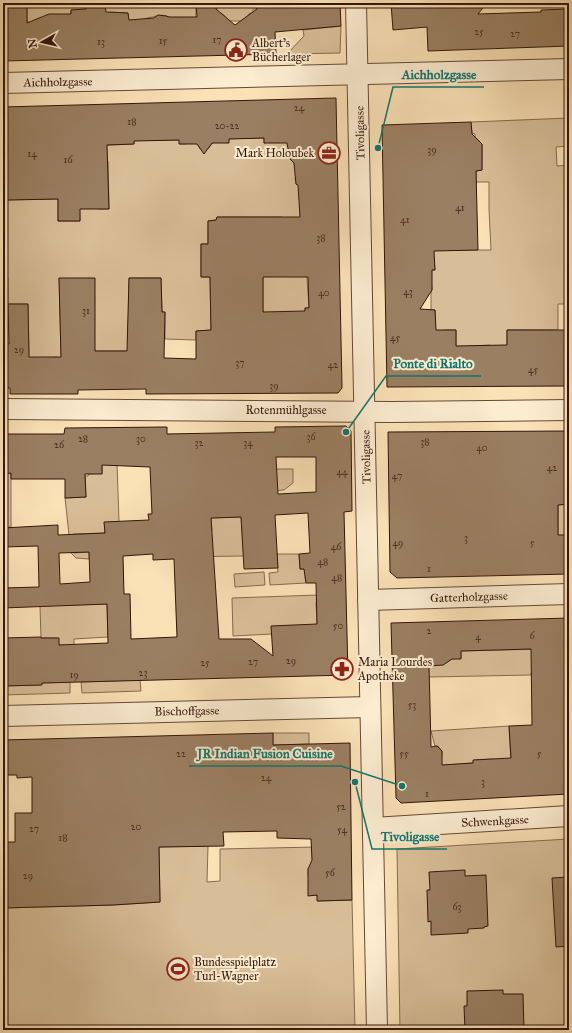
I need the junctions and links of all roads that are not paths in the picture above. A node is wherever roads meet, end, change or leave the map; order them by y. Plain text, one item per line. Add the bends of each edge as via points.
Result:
1 (356, 3) edge
2 (569, 69) edge
3 (358, 75) junction
4 (3, 83) edge
5 (3, 409) edge
6 (569, 410) edge
7 (365, 411) junction
8 (569, 594) edge
9 (368, 600) junction
10 (370, 707) junction
11 (3, 716) edge
12 (569, 816) edge
13 (373, 828) junction
14 (377, 1030) edge

1 - 3 street, Tivoligasse
2 - 3 street, Aichholzgasse
3 - 4 street, Aichholzgasse
3 - 7 street, Tivoligasse
5 - 7 street, Rotenmühlgasse
6 - 7 street, Rotenmühlgasse
7 - 9 street, Tivoligasse
8 - 9 street, Gatterholzgasse
9 - 10 street, Tivoligasse
10 - 11 street, Bischoffgasse
10 - 13 street, Tivoligasse
12 - 13 street, Schwenkgasse
13 - 14 street, Tivoligasse

